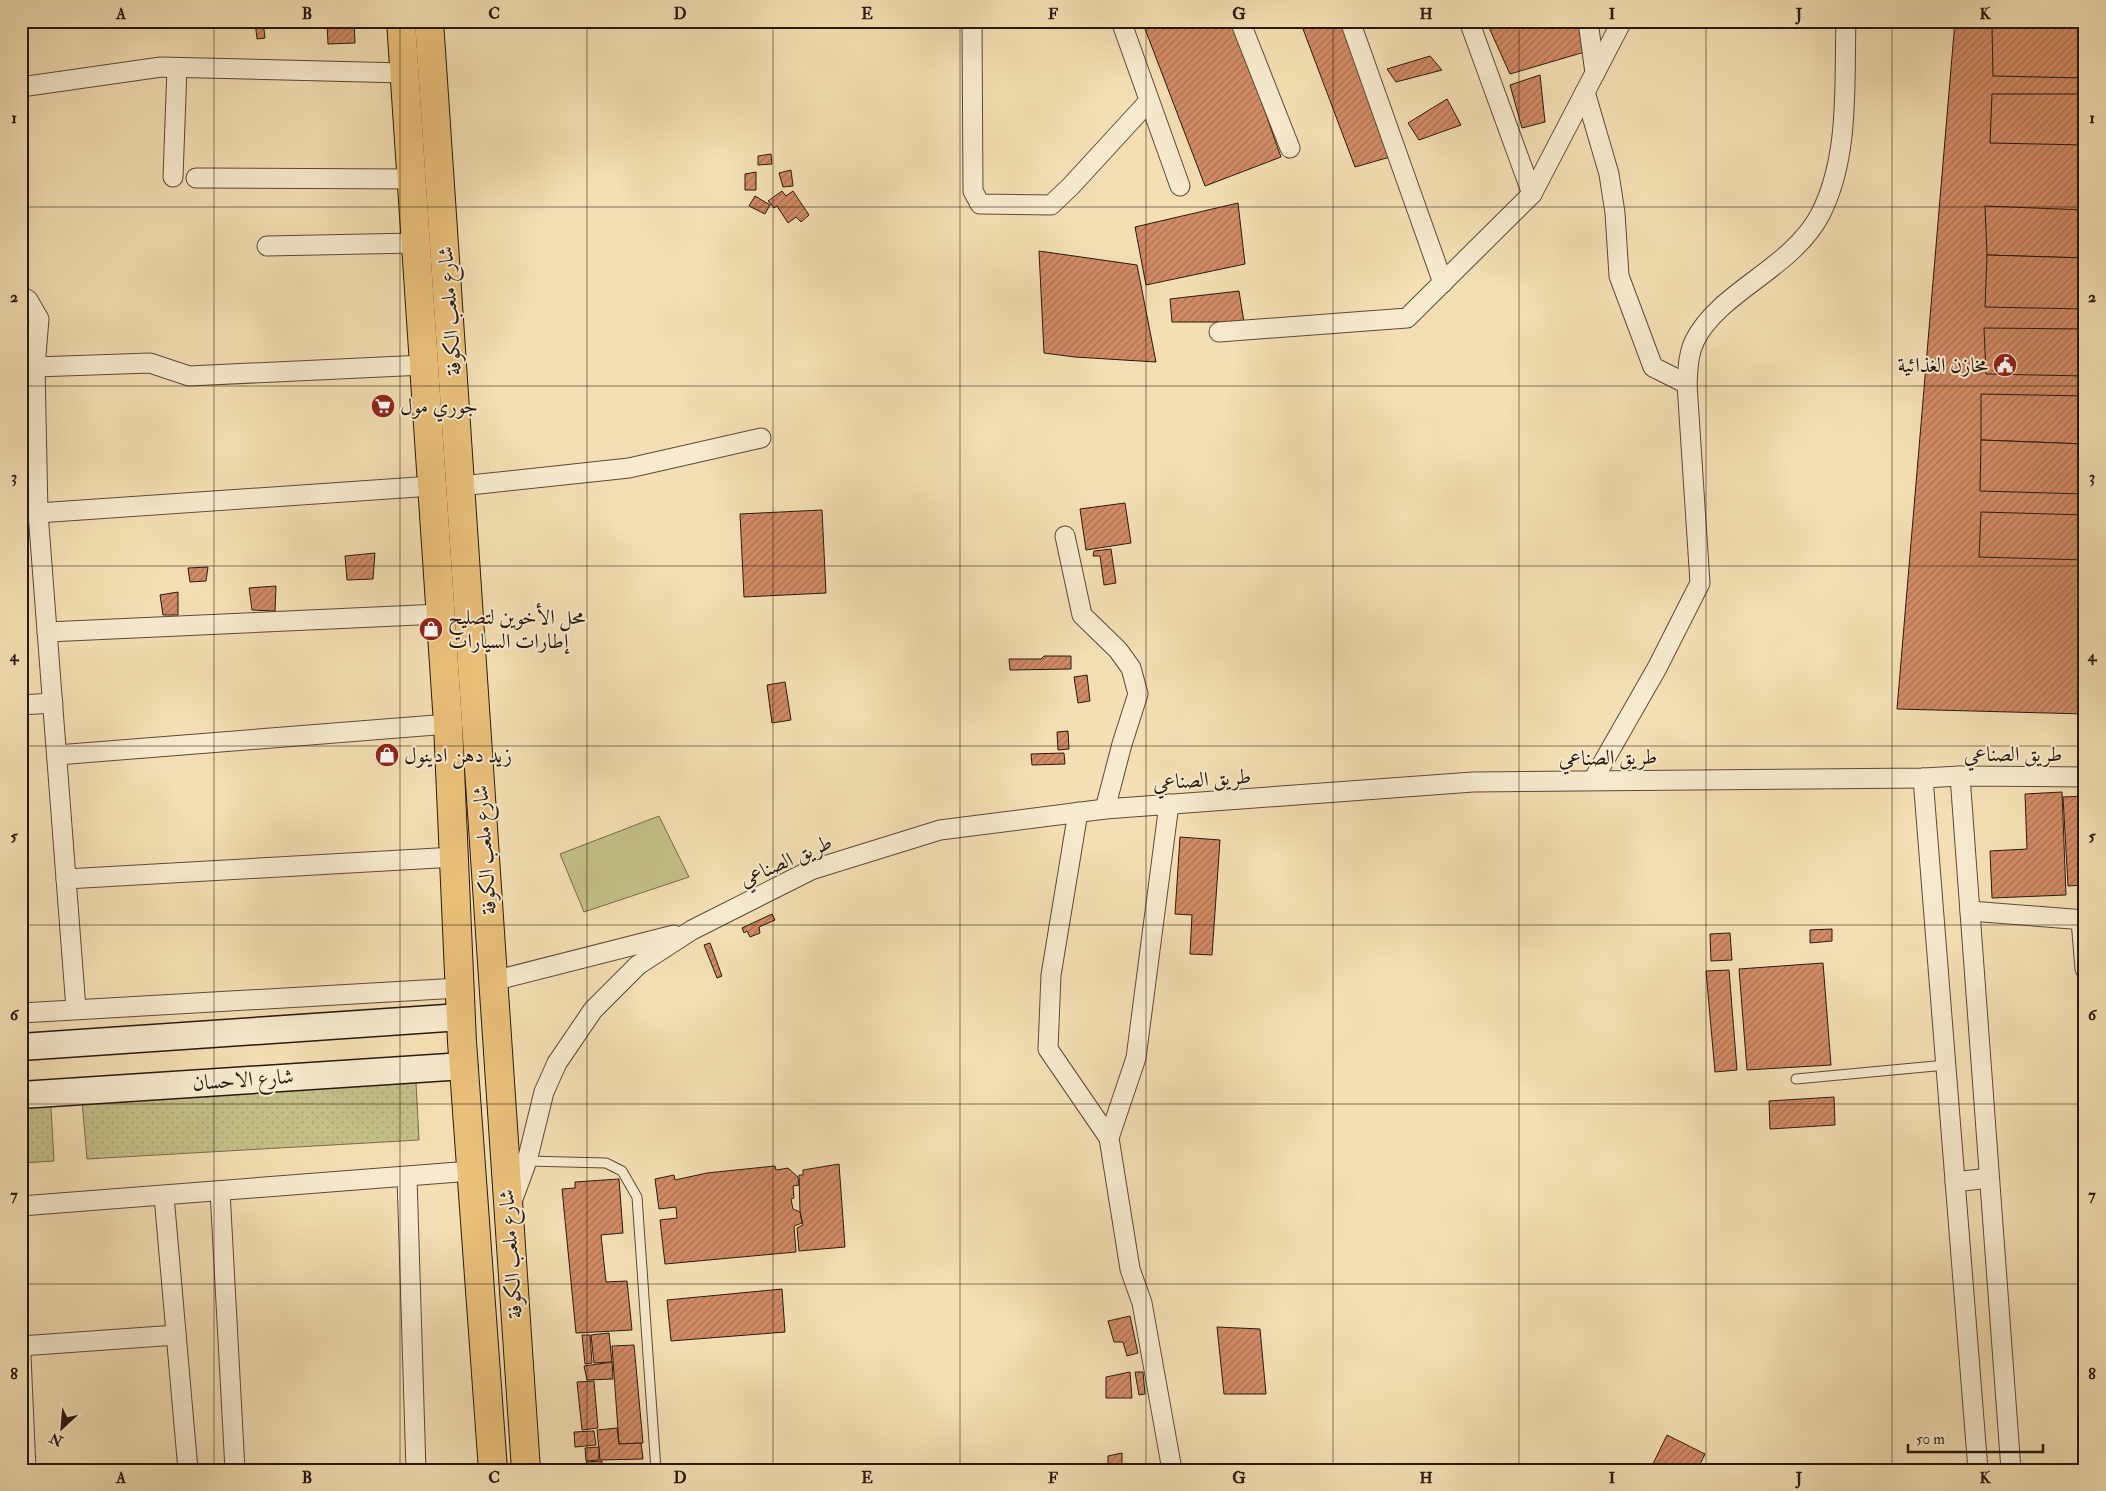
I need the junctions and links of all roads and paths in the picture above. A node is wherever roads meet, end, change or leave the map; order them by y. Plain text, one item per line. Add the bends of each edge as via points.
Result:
1 (401, 21) edge
2 (429, 21) edge
3 (972, 21) edge
4 (1121, 21) edge
5 (1240, 21) edge
6 (1350, 21) edge
7 (1469, 21) edge
8 (1588, 21) edge
9 (1622, 21) edge
10 (1846, 21) edge
11 (177, 68) junction
12 (1595, 73) junction
13 (404, 74) junction
14 (21, 88) edge
15 (1585, 92) junction
16 (1149, 101) junction
17 (1290, 148) dead end
18 (173, 177) dead end
19 (196, 178) dead end
20 (412, 179) junction
21 (1180, 186) dead end
22 (1532, 194) junction
23 (267, 246) dead end
24 (417, 256) junction
25 (447, 268) junction
26 (1443, 283) junction
27 (21, 296) edge
28 (449, 299) junction
29 (420, 302) junction
30 (1219, 332) dead end
31 (424, 365) junction
32 (35, 367) junction
33 (1687, 384) junction
34 (761, 438) dead end
35 (432, 486) junction
36 (461, 486) junction
37 (38, 513) junction
38 (1066, 536) dead end
39 (440, 614) junction
40 (47, 632) junction
41 (52, 703) junction
42 (21, 705) edge
43 (448, 724) junction
44 (57, 755) junction
45 (1960, 776) junction
46 (2085, 777) edge
47 (1923, 778) junction
48 (1593, 780) junction
49 (1169, 804) junction
50 (1105, 809) junction
51 (1078, 812) junction
52 (455, 857) junction
53 (66, 879) junction
54 (1970, 911) junction
55 (2083, 920) edge
56 (692, 930) junction
57 (2085, 969) edge
58 (493, 981) junction
59 (459, 988) junction
60 (76, 1009) junction
61 (21, 1014) edge
62 (461, 1017) junction
63 (21, 1047) edge
64 (1946, 1065) junction
65 (464, 1066) junction
66 (1796, 1079) dead end
67 (21, 1095) edge
68 (1109, 1138) junction
69 (527, 1161) junction
70 (471, 1171) junction
71 (406, 1178) junction
72 (1989, 1178) junction
73 (1955, 1182) junction
74 (220, 1191) junction
75 (164, 1196) junction
76 (21, 1206) edge
77 (508, 1211) junction
78 (176, 1335) junction
79 (21, 1346) edge
80 (21, 1356) edge
81 (26, 1470) edge
82 (188, 1470) edge
83 (235, 1470) edge
84 (416, 1470) edge
85 (493, 1470) edge
86 (526, 1470) edge
87 (656, 1470) edge
88 (1172, 1470) edge
89 (1978, 1470) edge
90 (2011, 1470) edge

1 - 13 main road, شارع ملعب الكوفة
2 - 25 main road, شارع ملعب الكوفة
3 - 16 street via 973,191 980,204 1051,204
4 - 16 street
5 - 17 street
6 - 26 street
7 - 22 street
8 - 12 street
9 - 12 street
10 - 33 street via 1842,127 1832,187 1819,216 1801,241 1706,322 1694,341
11 - 13 street
11 - 14 street via 161,67
11 - 18 street
12 - 15 street
13 - 20 main road, شارع ملعب الكوفة
15 - 22 street
15 - 33 street via 1609,174 1616,214 1619,276 1653,367
16 - 21 street
19 - 20 street
20 - 24 main road, شارع ملعب الكوفة
22 - 26 street
23 - 24 street
24 - 25 main road via 429,277 442,274
24 - 29 main road, شارع ملعب الكوفة
25 - 28 main road, شارع ملعب الكوفة
26 - 30 street via 1407,318
27 - 32 street via 28,300 39,319
28 - 29 main road via 434,293
28 - 36 main road, شارع ملعب الكوفة
29 - 31 main road, شارع ملعب الكوفة
31 - 32 street via 189,376 150,363
31 - 35 main road, شارع ملعب الكوفة
32 - 37 street
33 - 48 street via 1700,583 1657,668
34 - 36 street via 629,468
35 - 37 street
35 - 39 main road, شارع ملعب الكوفة
36 - 58 main road, شارع ملعب الكوفة
37 - 40 street
38 - 50 street via 1082,615 1118,650 1131,668 1138,694
39 - 40 street
39 - 43 main road, شارع ملعب الكوفة
40 - 41 street
41 - 42 street
41 - 44 street
43 - 44 street
43 - 52 main road, شارع ملعب الكوفة
44 - 53 street
45 - 46 street, طريق الصناعي
45 - 47 street, طريق الصناعي
45 - 54 street
47 - 48 street, طريق الصناعي
47 - 64 street
48 - 49 street, طريق الصناعي via 1473,782
49 - 50 street, طريق الصناعي
49 - 68 street via 1136,1058
50 - 51 street, طريق الصناعي
51 - 56 street, طريق الصناعي via 930,833 811,870
51 - 68 street via 1051,975 1048,1049
52 - 53 street
52 - 59 main road, شارع ملعب الكوفة
53 - 60 street
54 - 55 street
54 - 72 street
55 - 57 street
56 - 58 street
56 - 69 street, طريق الصناعي via 664,946 620,981 574,1036 544,1092
58 - 77 main road, شارع ملعب الكوفة
59 - 60 street
59 - 62 main road, شارع ملعب الكوفة
60 - 61 street
62 - 63 street
62 - 65 main road, شارع ملعب الكوفة
64 - 66 lane
64 - 73 street
65 - 67 street, شارع الاحسان
65 - 70 main road, شارع ملعب الكوفة
68 - 88 street via 1130,1269 1142,1302
69 - 77 street, طريق الصناعي
69 - 87 lane via 606,1163 622,1171 637,1197
70 - 71 street
70 - 85 main road, شارع ملعب الكوفة
71 - 74 street
71 - 84 street
72 - 73 street
72 - 90 street
73 - 89 street
74 - 75 street
74 - 83 street
75 - 76 street
75 - 78 street
77 - 86 main road, شارع ملعب الكوفة
78 - 79 street
78 - 82 street
80 - 81 street

